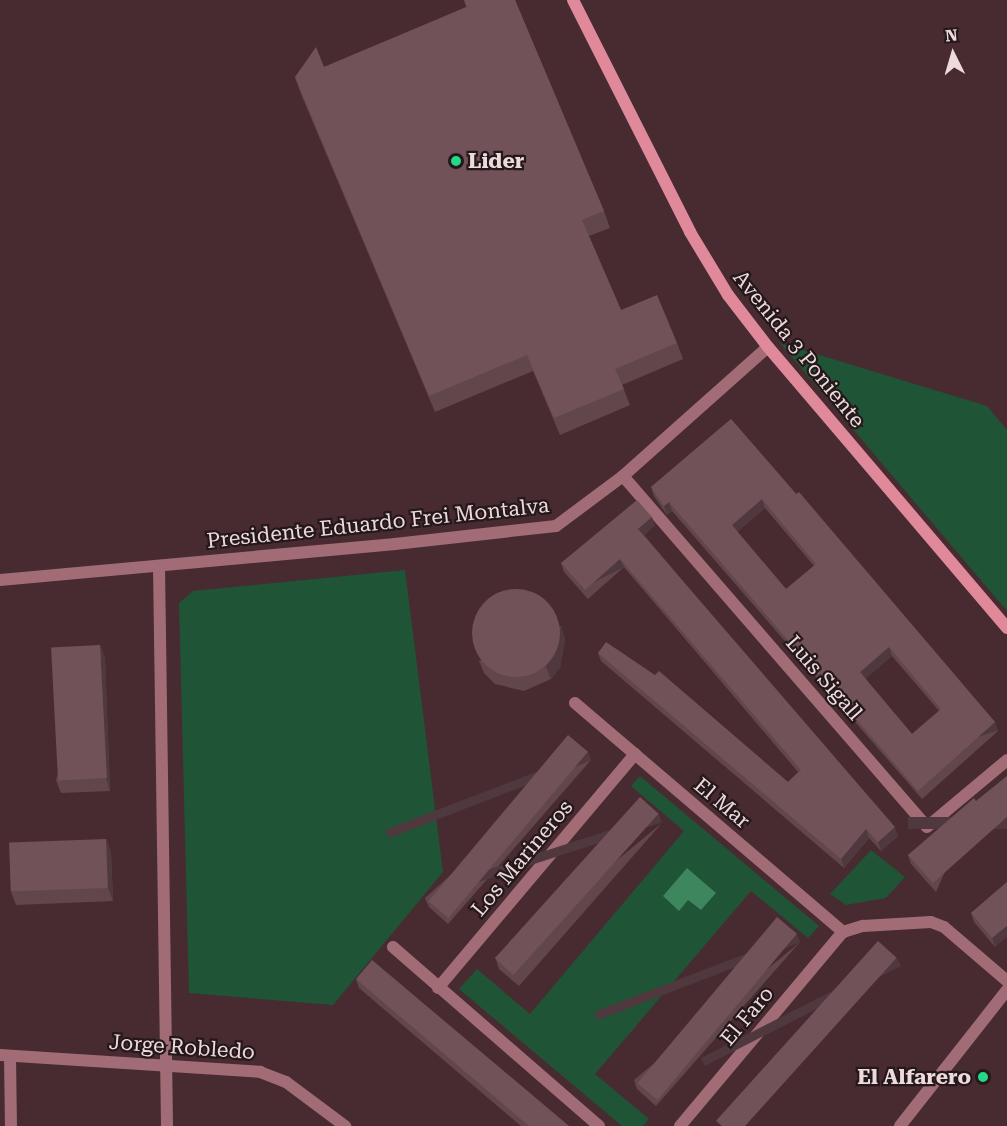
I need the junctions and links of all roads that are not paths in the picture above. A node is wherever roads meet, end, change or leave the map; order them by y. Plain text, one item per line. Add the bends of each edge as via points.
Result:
1 (573, 0) edge
2 (768, 347) junction
3 (623, 476) junction
4 (159, 566) junction
5 (0, 580) edge
6 (1007, 628) edge
7 (575, 703) dead end
8 (635, 754) junction
9 (1007, 760) edge
10 (843, 932) junction
11 (393, 947) dead end
12 (1007, 981) edge
13 (438, 988) junction
14 (1007, 990) edge
15 (5, 1055) edge
16 (166, 1065) junction
17 (334, 1121) edge
18 (11, 1126) edge
19 (167, 1126) edge
20 (345, 1126) edge
21 (599, 1126) edge
22 (680, 1126) edge
23 (900, 1126) edge

1 - 2 main road, Avenida 3 Poniente via 704,256
2 - 3 street, Presidente Eduardo Frei Montalva
2 - 6 main road, Avenida 3 Poniente
3 - 4 street, Presidente Eduardo Frei Montalva via 556,526
3 - 9 street, Luis Sigall via 927,827
4 - 5 street, Presidente Eduardo Frei Montalva
4 - 16 street
7 - 8 street, El Mar
8 - 10 street, El Mar
8 - 13 street, Los Marineros
10 - 12 street via 863,926 931,922 944,927
10 - 22 street, El Faro
11 - 13 street
13 - 21 street
14 - 23 street
15 - 16 street, Jorge Robledo
15 - 18 street
16 - 17 street, Jorge Robledo via 272,1075
16 - 19 street
17 - 20 street, Jorge Robledo

